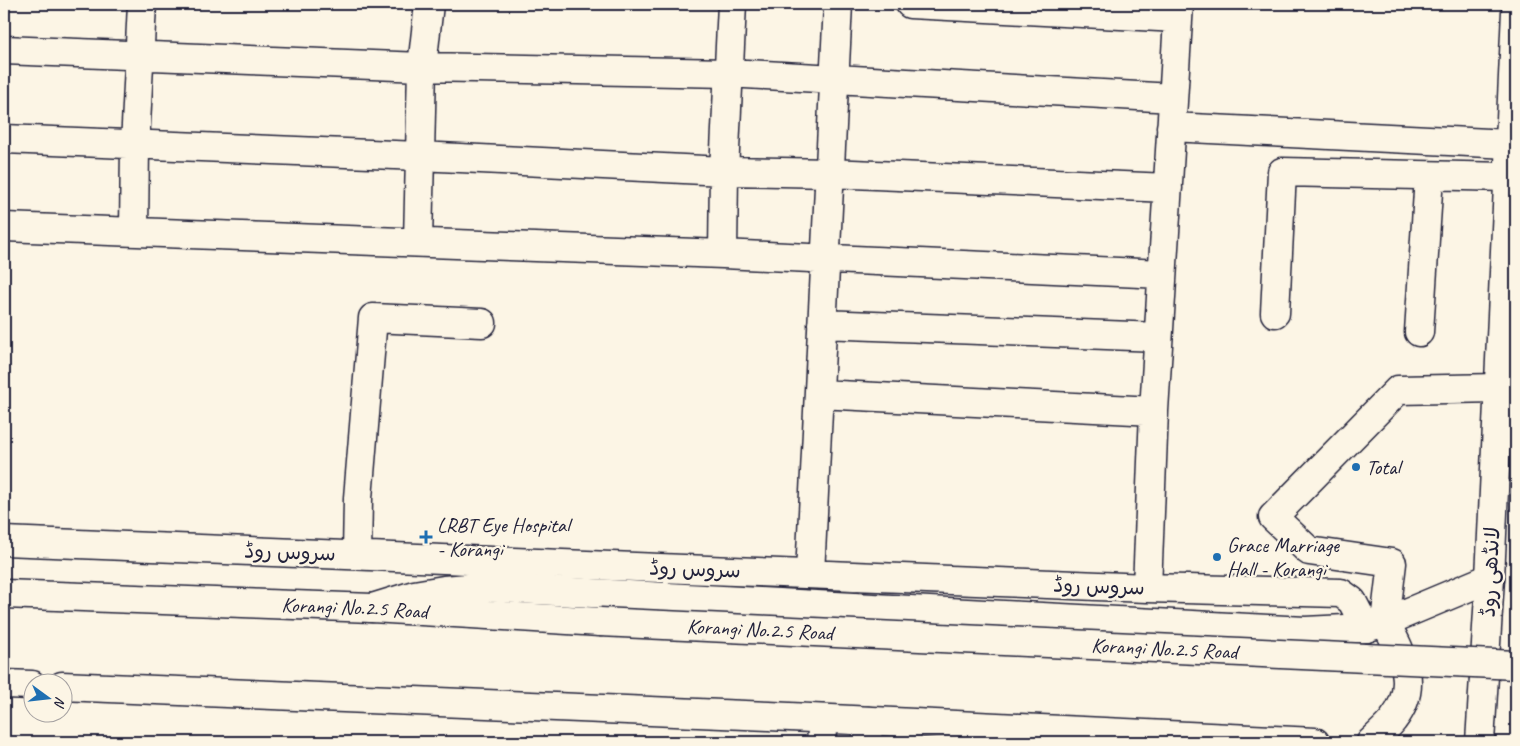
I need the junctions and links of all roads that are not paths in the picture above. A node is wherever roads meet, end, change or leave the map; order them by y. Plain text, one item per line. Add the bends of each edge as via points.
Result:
1 (142, 4) edge
2 (429, 4) edge
3 (732, 4) edge
4 (838, 4) edge
5 (910, 4) edge
6 (1178, 11) edge
7 (1516, 11) edge
8 (4, 50) edge
9 (139, 57) junction
10 (422, 67) junction
11 (728, 73) junction
12 (834, 78) junction
13 (1173, 98) junction
14 (1171, 127) junction
15 (4, 139) edge
16 (1509, 144) junction
17 (135, 145) junction
18 (419, 156) junction
19 (724, 172) junction
20 (830, 173) junction
21 (1429, 176) junction
22 (1508, 177) junction
23 (1168, 188) junction
24 (4, 226) edge
25 (134, 231) junction
26 (418, 242) junction
27 (723, 254) junction
28 (825, 259) junction
29 (1162, 274) junction
30 (1275, 313) dead end
31 (482, 323) dead end
32 (822, 324) junction
33 (1419, 332) dead end
34 (1158, 337) junction
35 (1498, 388) junction
36 (819, 394) junction
37 (1154, 411) junction
38 (4, 541) edge
39 (1309, 551) junction
40 (357, 555) junction
41 (810, 574) junction
42 (1490, 578) junction
43 (1147, 588) junction
44 (1303, 592) junction
45 (4, 594) edge
46 (372, 608) junction
47 (1376, 625) junction
48 (1516, 665) edge
49 (4, 684) edge
50 (22, 685) edge
51 (72, 687) edge
52 (822, 730) edge
53 (868, 732) edge
54 (1315, 742) edge
55 (1371, 742) edge
56 (1480, 742) edge

1 - 9 street
2 - 10 street
3 - 11 street
4 - 12 street
5 - 6 street
6 - 13 street
7 - 16 street, لانڈھی روڈ
8 - 9 street
9 - 10 street
9 - 17 street
10 - 11 street
10 - 18 street
11 - 12 street
11 - 19 street
12 - 13 street
12 - 20 street
13 - 14 street
14 - 16 street
14 - 23 street
15 - 17 street
16 - 22 street, لانڈھی روڈ
17 - 18 street
17 - 25 street
18 - 19 street
18 - 26 street
19 - 20 street
19 - 27 street
20 - 23 street
20 - 28 street
21 - 22 street
21 - 30 street via 1282,172
21 - 33 street
22 - 35 street, لانڈھی روڈ
23 - 29 street
24 - 25 street
25 - 26 street
26 - 27 street
27 - 28 street
28 - 29 street
28 - 32 street
29 - 34 street
31 - 40 street via 373,318 358,498
32 - 34 street
32 - 36 street
34 - 37 street
35 - 39 street via 1398,390 1273,518
35 - 42 street, لانڈھی روڈ
36 - 37 street
36 - 41 street
37 - 43 street
38 - 40 street, سروس روڈ
39 - 44 street
39 - 47 street via 1392,563
40 - 41 street, سروس روڈ
41 - 43 street, سروس روڈ
42 - 47 street
42 - 56 street, لانڈھی روڈ
43 - 44 street, سروس روڈ
44 - 47 street, سروس روڈ via 1341,593
45 - 46 street, Korangi No.2.5 Road
46 - 47 street via 414,595 480,587 1305,631
46 - 48 street, Korangi No.2.5 Road, bridge via 600,622
47 - 55 street, سروس روڈ via 1402,654 1408,672 1407,692 1401,708 1393,721
49 - 50 street
51 - 52 street
52 - 53 street
53 - 54 street

